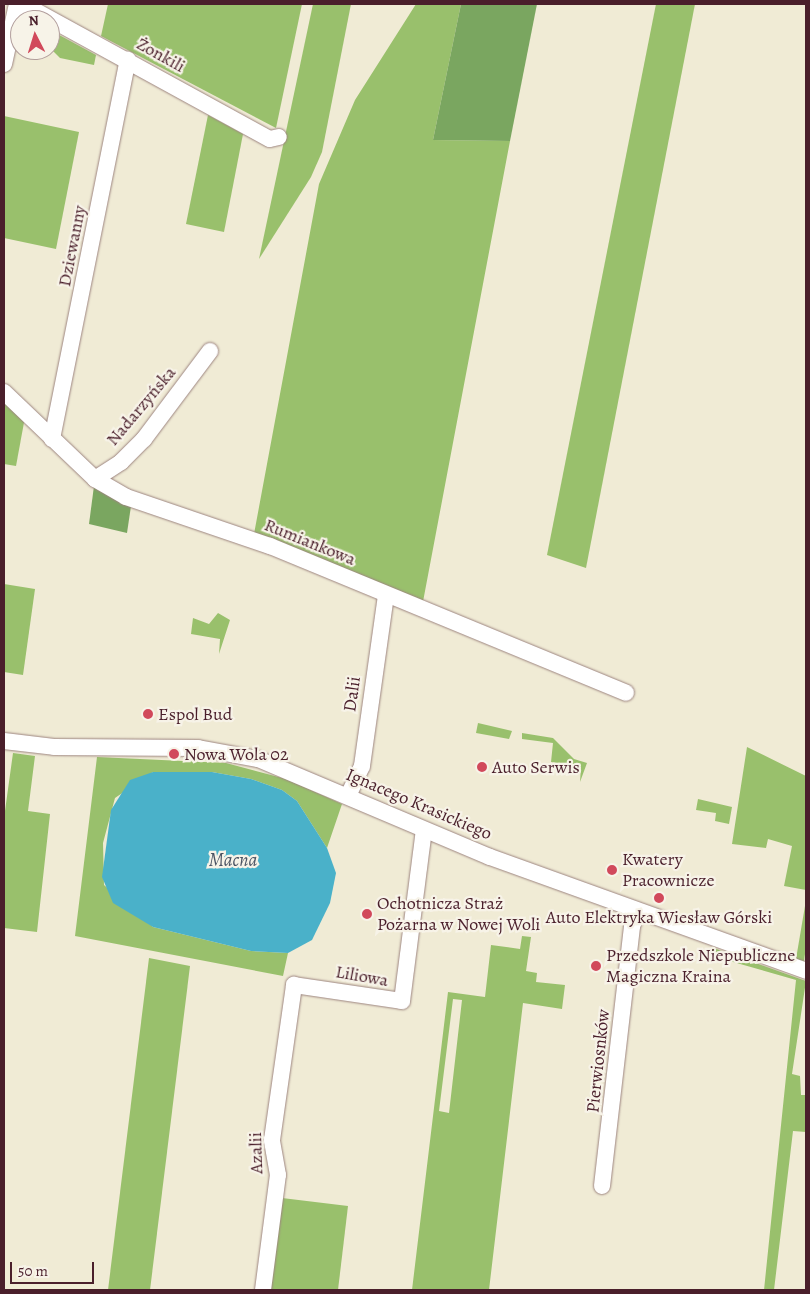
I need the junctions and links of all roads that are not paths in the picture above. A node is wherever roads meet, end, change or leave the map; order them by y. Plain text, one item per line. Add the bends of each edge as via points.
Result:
1 (17, 4) edge
2 (23, 4) edge
3 (128, 60) junction
4 (4, 64) edge
5 (279, 137) dead end
6 (210, 351) dead end
7 (4, 392) edge
8 (52, 438) junction
9 (95, 478) junction
10 (386, 595) junction
11 (626, 693) dead end
12 (4, 741) edge
13 (348, 796) junction
14 (424, 830) junction
15 (638, 912) junction
16 (806, 972) edge
17 (294, 984) joint
18 (602, 1186) dead end
19 (264, 1290) edge

1 - 4 street
2 - 3 street, Żonkili
3 - 5 street, Żonkili via 270,139
3 - 8 street, Dziewanny
6 - 9 street, Nadarzyńska via 144,439 120,462
7 - 8 street, Rumiankowa
8 - 9 street, Rumiankowa
9 - 10 street, Rumiankowa via 126,496 270,546
10 - 11 street, Rumiankowa
10 - 13 street, Dalii via 362,766
12 - 13 street, Ignacego Krasickiego via 223,751 258,759
13 - 14 street, Ignacego Krasickiego
14 - 15 street, Ignacego Krasickiego
14 - 17 street, Liliowa via 402,1000
15 - 16 street, Ignacego Krasickiego
15 - 18 street, Pierwiosnków via 632,926
17 - 19 street, Azalii via 272,1140 278,1175

